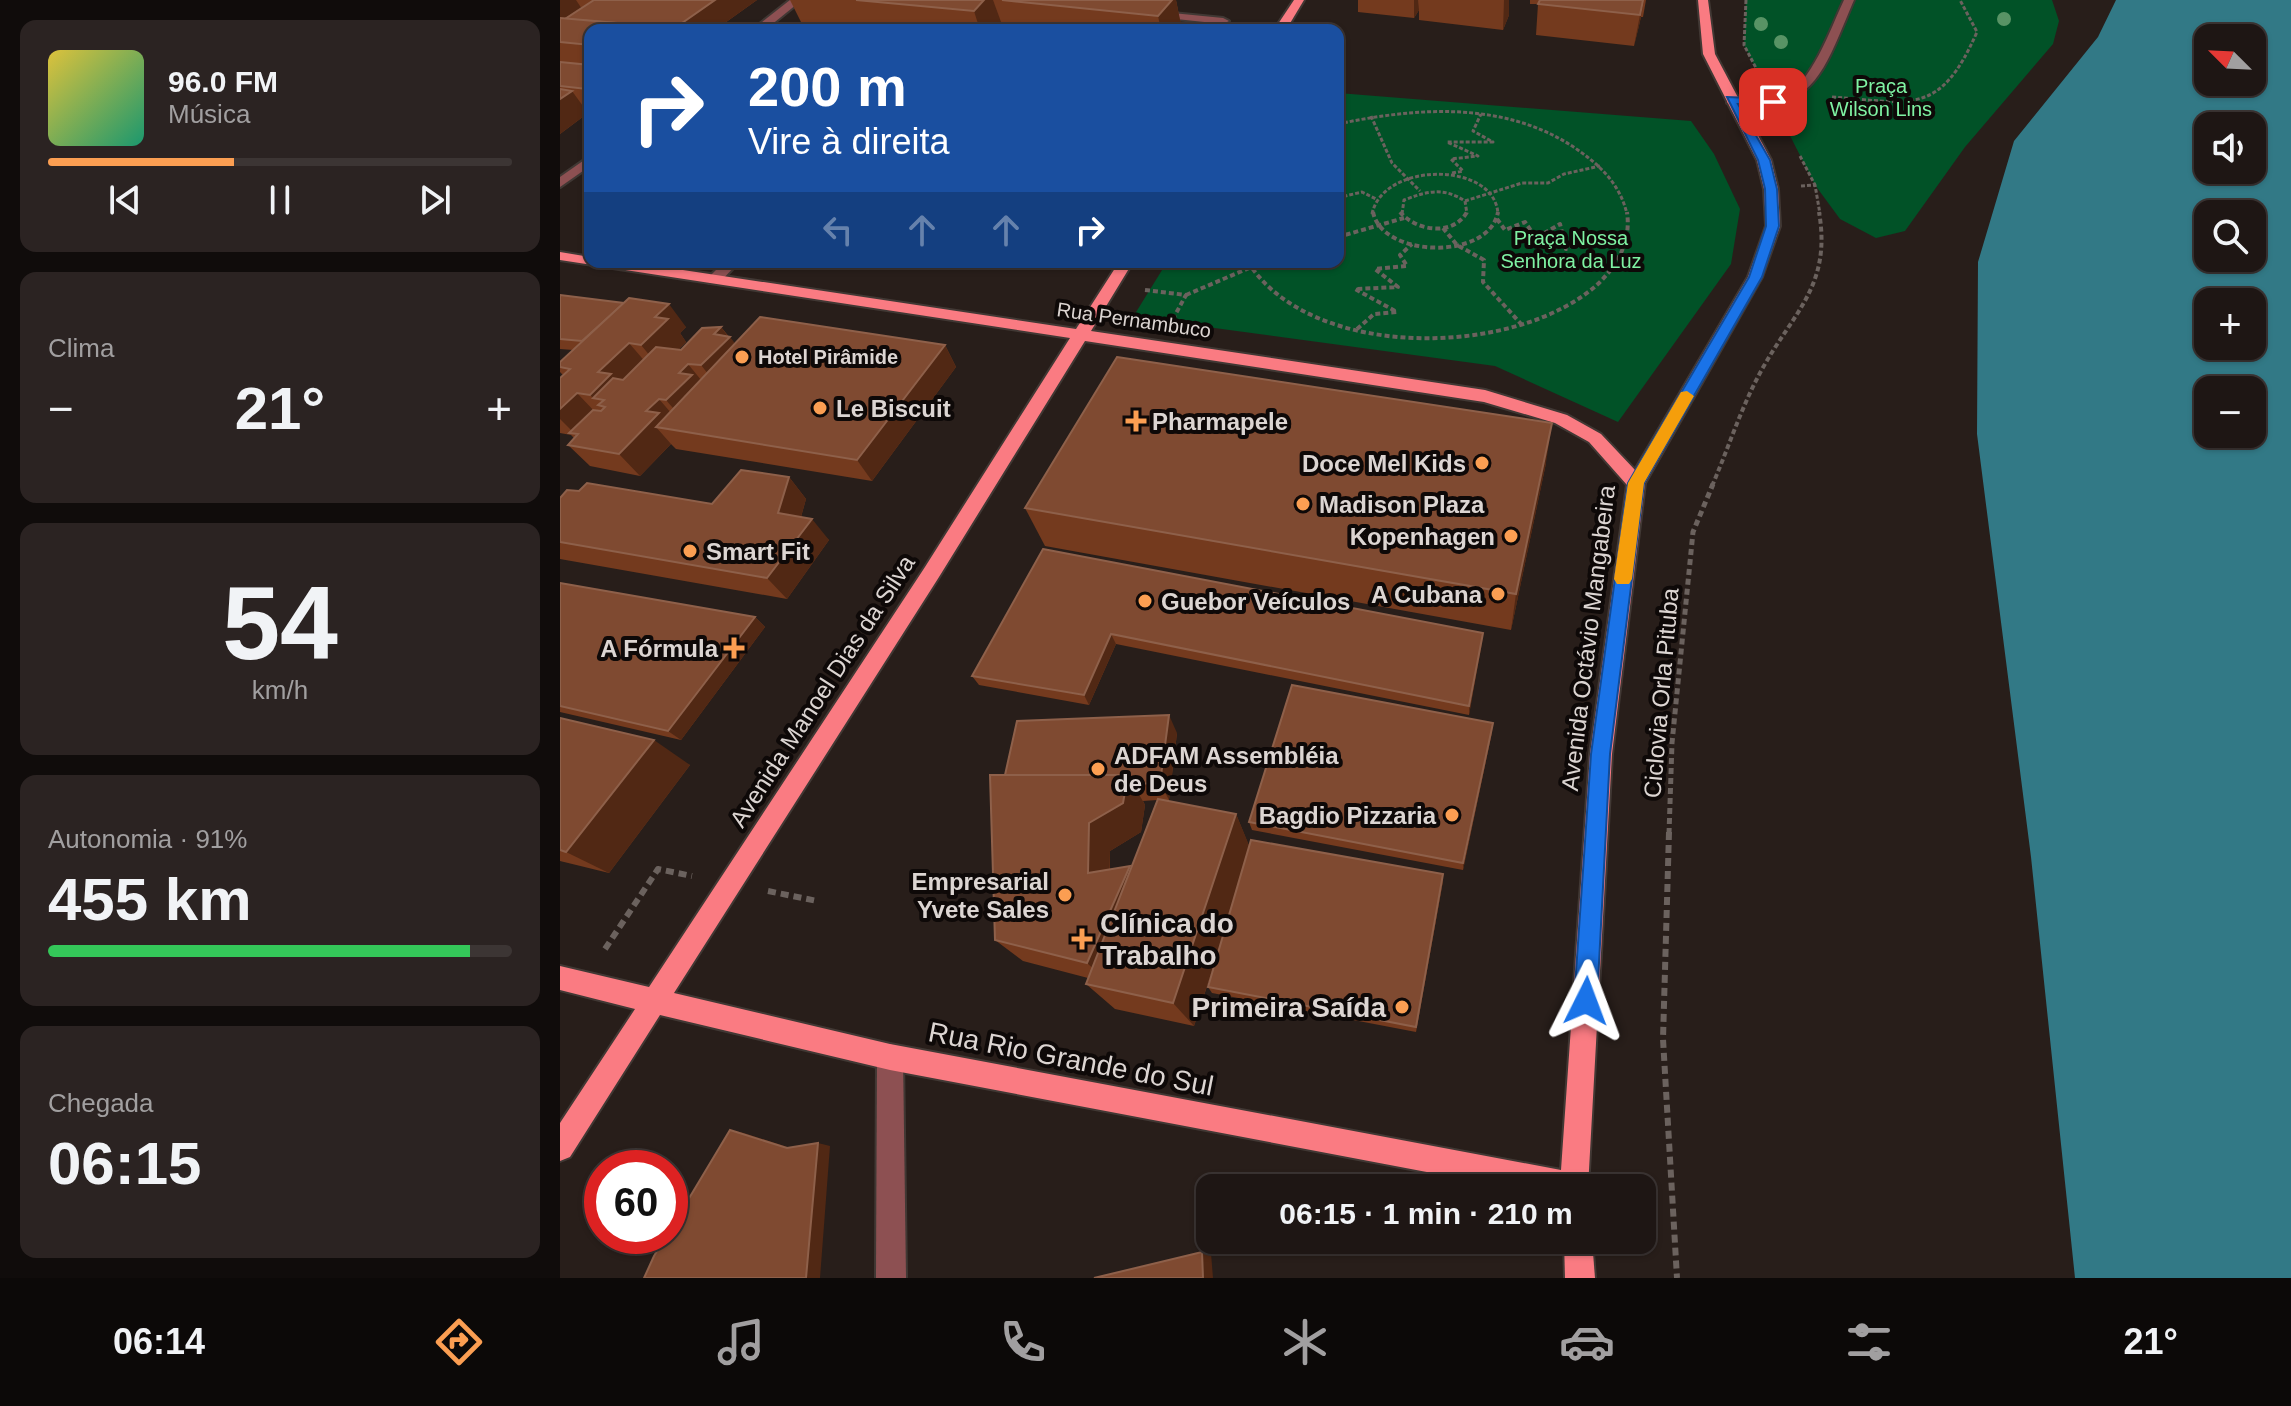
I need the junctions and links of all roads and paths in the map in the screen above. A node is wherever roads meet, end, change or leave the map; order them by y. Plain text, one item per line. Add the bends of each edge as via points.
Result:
1 (797, 0) edge
2 (1299, 0) edge
3 (1703, 0) edge
4 (1746, 0) edge
5 (1849, 0) edge
6 (1960, 0) edge
7 (1134, 13) edge
8 (1223, 21) dead end
9 (766, 24) edge
10 (1284, 24) edge
11 (1757, 69) dead end
12 (1796, 95) junction
13 (1731, 100) junction
14 (1481, 114) junction
15 (1371, 116) junction
16 (1344, 123) edge
17 (584, 165) edge
18 (1600, 166) junction
19 (1447, 175) junction
20 (1408, 178) junction
21 (560, 183) edge
22 (1771, 189) junction
23 (1420, 191) junction
24 (1493, 195) junction
25 (1344, 196) edge
26 (1376, 199) junction
27 (1465, 201) junction
28 (1404, 218) junction
29 (1497, 219) junction
30 (1378, 227) junction
31 (1443, 228) junction
32 (1344, 236) edge
33 (1412, 244) junction
34 (1457, 245) junction
35 (1624, 247) junction
36 (560, 256) edge
37 (584, 260) edge
38 (638, 268) edge
39 (726, 268) edge
40 (1122, 268) edge
41 (1243, 268) edge
42 (1252, 268) edge
43 (714, 280) junction
44 (1110, 287) junction
45 (1186, 295) junction
46 (1522, 325) junction
47 (1356, 330) junction
48 (1079, 336) junction
49 (1158, 346) junction
50 (1636, 483) junction
51 (560, 978) edge
52 (652, 1001) junction
53 (890, 1057) junction
54 (560, 1147) edge
55 (1506, 1174) edge
56 (1575, 1174) edge
57 (1579, 1254) edge
58 (891, 1278) edge
59 (1580, 1278) edge
60 (1677, 1278) edge

1 - 9 street
2 - 10 main road
3 - 13 main road, Avenida Octávio Mangabeira via 1709,54
4 - 11 path via 1744,45
5 - 12 street via 1811,77
6 - 12 path via 1977,32 1943,93 1925,101
7 - 8 street
12 - 13 street via 1773,102
13 - 22 main road, Avenida Octávio Mangabeira via 1764,160
14 - 15 path via 1444,110
14 - 18 path via 1549,133
14 - 19 path via 1473,131 1493,142 1447,142 1478,156 1451,159 1463,171
15 - 16 path
15 - 20 path via 1392,163
17 - 21 street
18 - 24 path
18 - 35 path via 1625,204
19 - 20 path
19 - 24 path
20 - 23 path
20 - 26 path
22 - 50 main road, Avenida Octávio Mangabeira via 1773,226 1755,277
22 - 60 path, Ciclovia Orla Pituba via 1815,185 1822,264 1800,313 1760,373 1693,532 1672,743 1663,1039
23 - 27 path via 1451,192
23 - 28 path via 1404,200
24 - 27 path
24 - 29 path
25 - 26 path via 1362,192
26 - 30 path via 1372,215
27 - 31 path via 1467,214
28 - 30 path
28 - 31 path via 1420,227
29 - 34 path via 1482,235
29 - 35 path via 1505,230 1525,222 1536,238 1560,224 1566,249 1589,233
30 - 32 path
30 - 33 path
31 - 34 path
33 - 34 path
33 - 47 path via 1400,255 1407,266 1375,269 1398,287 1355,289 1397,312 1374,314
34 - 46 path via 1484,260 1483,282
35 - 46 path via 1615,266 1589,292
36 - 37 main road
38 - 43 main road, Rua Pernambuco
39 - 43 street
40 - 44 main road, Avenida Manoel Dias da Silva
41 - 45 path
42 - 47 path via 1292,304
43 - 48 main road, Rua Pernambuco
44 - 45 path
44 - 48 main road, Avenida Manoel Dias da Silva
45 - 49 path
46 - 47 path via 1446,338
48 - 49 main road, Rua Pernambuco
48 - 52 main road, Avenida Manoel Dias da Silva
49 - 50 main road, Rua Pernambuco via 1528,407 1595,438
50 - 56 main road, Avenida Octávio Mangabeira via 1601,754
51 - 52 main road, Rua Rio Grande do Sul
52 - 53 main road, Rua Rio Grande do Sul
52 - 54 main road, Avenida Manoel Dias da Silva
53 - 55 main road, Rua Rio Grande do Sul
53 - 58 street
57 - 59 main road

